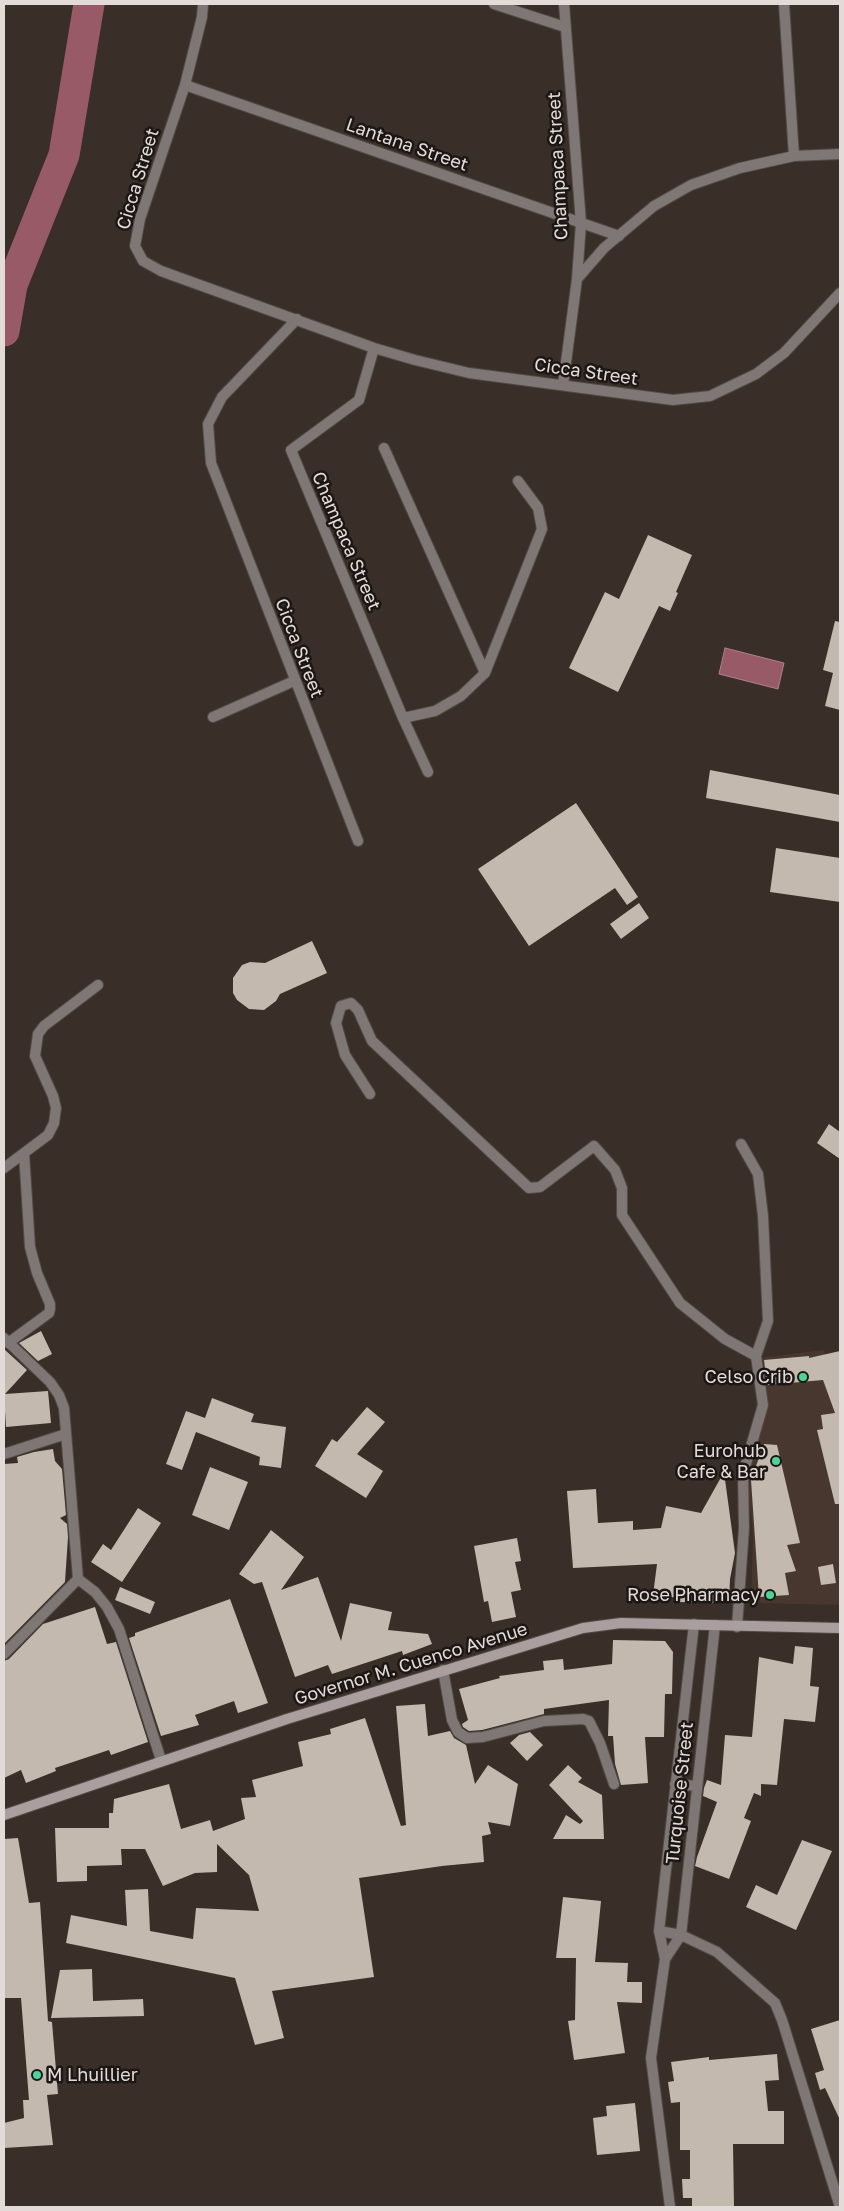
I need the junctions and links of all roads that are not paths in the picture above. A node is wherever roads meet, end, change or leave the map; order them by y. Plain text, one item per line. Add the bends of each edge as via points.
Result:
1 (203, 4) edge
2 (494, 4) edge
3 (564, 4) edge
4 (784, 4) edge
5 (565, 27) junction
6 (185, 85) junction
7 (840, 154) edge
8 (794, 156) junction
9 (581, 223) junction
10 (619, 236) junction
11 (577, 280) junction
12 (840, 293) edge
13 (297, 320) junction
14 (374, 348) junction
15 (563, 385) junction
16 (384, 448) dead end
17 (518, 481) dead end
18 (485, 673) junction
19 (294, 681) junction
20 (213, 717) dead end
21 (403, 718) junction
22 (428, 772) dead end
23 (358, 841) dead end
24 (98, 985) dead end
25 (370, 1094) dead end
26 (741, 1144) dead end
27 (24, 1153) junction
28 (4, 1168) edge
29 (6, 1340) edge
30 (756, 1356) junction
31 (66, 1434) junction
32 (4, 1454) edge
33 (78, 1579) junction
34 (694, 1624) junction
35 (715, 1626) junction
36 (738, 1626) junction
37 (840, 1628) edge
38 (4, 1654) edge
39 (443, 1670) junction
40 (161, 1760) junction
41 (614, 1784) dead end
42 (676, 1784) junction
43 (697, 1786) junction
44 (4, 1815) edge
45 (659, 1932) junction
46 (681, 1936) junction
47 (665, 1959) junction
48 (835, 2173) edge
49 (670, 2207) edge
50 (840, 2207) edge

1 - 6 street, Cicca Street
2 - 5 street
3 - 5 street, Champaca Street
4 - 8 street
5 - 9 street, Champaca Street
6 - 9 street, Lantana Street
6 - 13 street, Cicca Street via 140,219 135,246 144,261 161,271
7 - 8 street
8 - 10 street via 740,168 691,185 654,206
9 - 10 street, Lantana Street
9 - 11 street, Champaca Street
10 - 11 street via 604,248
11 - 15 street, Champaca Street
12 - 15 street, Cicca Street via 784,353 756,374 710,396 674,400
13 - 14 street, Cicca Street
13 - 19 street, Cicca Street via 222,397 208,424 211,463
14 - 15 street, Cicca Street via 469,373
14 - 21 street, Champaca Street via 359,400 291,450
16 - 18 street
17 - 18 street via 538,508 542,529
18 - 21 street via 461,696 435,711
19 - 20 street
19 - 23 street, Cicca Street
21 - 22 street, Champaca Street
24 - 27 street via 38,1034 35,1056 56,1108 48,1135
25 - 30 street via 345,1055 336,1022 341,1006 350,1004 358,1010 372,1041 530,1188 540,1187 594,1146 616,1170 622,1188 622,1215 680,1304 725,1339
26 - 30 street via 758,1174 763,1216 768,1321
27 - 28 street
27 - 29 street via 30,1247 50,1309
29 - 31 street via 50,1382 59,1395 64,1408
30 - 36 street via 764,1405 743,1474 744,1528
31 - 32 street
31 - 33 street
33 - 38 street
33 - 40 street via 107,1606 119,1629
34 - 35 main road, Governor M. Cuenco Avenue
34 - 39 main road, Governor M. Cuenco Avenue via 621,1623 583,1628
34 - 42 street, Turquoise Street
35 - 36 main road, Governor M. Cuenco Avenue
35 - 43 street, Turquoise Street
36 - 37 main road, Governor M. Cuenco Avenue
39 - 40 main road, Governor M. Cuenco Avenue
39 - 41 street via 452,1720 458,1732 467,1738 483,1737 544,1721 583,1719 589,1721 600,1743
40 - 44 main road, Governor M. Cuenco Avenue
42 - 43 street
42 - 45 street, Turquoise Street
43 - 46 street, Turquoise Street
45 - 46 street
45 - 47 street, Turquoise Street
46 - 47 street, Turquoise Street
46 - 48 street via 727,1959 775,2003
47 - 49 street, Turquoise Street via 651,2058
48 - 50 street

